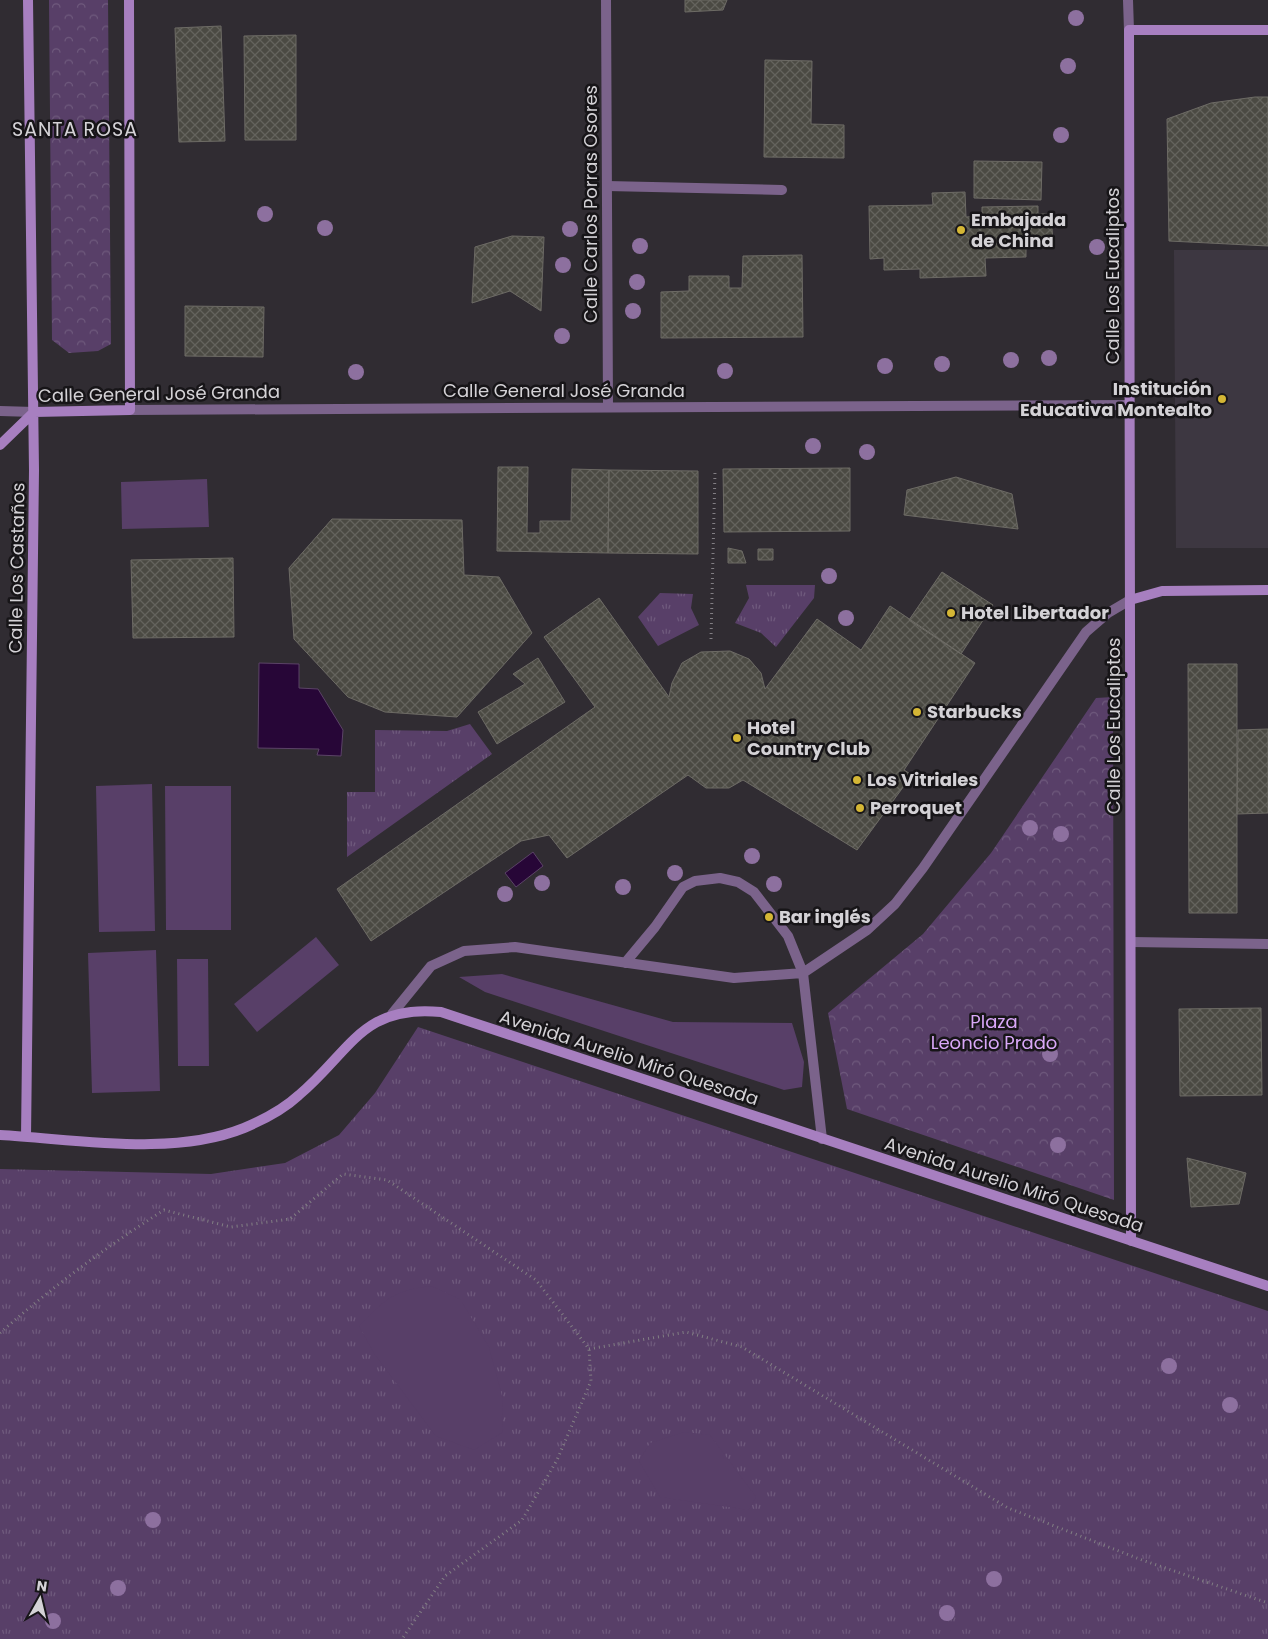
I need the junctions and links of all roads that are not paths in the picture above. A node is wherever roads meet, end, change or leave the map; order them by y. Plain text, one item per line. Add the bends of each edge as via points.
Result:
1 (28, 0) edge
2 (128, 0) edge
3 (606, 0) edge
4 (1128, 0) edge
5 (1128, 30) junction
6 (1268, 30) edge
7 (607, 186) junction
8 (782, 190) dead end
9 (1129, 405) junction
10 (608, 407) junction
11 (130, 410) junction
12 (0, 411) edge
13 (34, 412) junction
14 (0, 444) edge
15 (1268, 590) edge
16 (1130, 600) junction
17 (1130, 942) junction
18 (1268, 944) edge
19 (625, 963) junction
20 (803, 973) junction
21 (392, 1014) junction
22 (0, 1135) edge
23 (26, 1137) junction
24 (822, 1139) junction
25 (1131, 1241) junction
26 (1268, 1286) edge

1 - 13 street, Calle Los Castaños
2 - 11 street
3 - 7 street, Calle Carlos Porras Osores
4 - 5 street, Calle Los Eucaliptos
5 - 6 street
5 - 9 street, Calle Los Eucaliptos
7 - 8 street
7 - 10 street, Calle Carlos Porras Osores
9 - 10 street, Calle General José Granda
9 - 16 street, Calle Los Eucaliptos
10 - 11 street, Calle General José Granda
11 - 13 street, Calle General José Granda
12 - 13 street, Calle General José Granda
13 - 14 street
13 - 23 street, Calle Los Castaños
15 - 16 street via 1162,591
16 - 17 street, Calle Los Eucaliptos
16 - 20 street via 1086,632 895,904 867,930
17 - 18 street
17 - 25 street, Calle Los Eucaliptos
19 - 20 street via 734,978
19 - 20 street via 683,887 696,881 720,878 738,882 754,892 788,936
19 - 21 street via 515,947 464,951 431,966
20 - 24 street
21 - 23 street, Avenida Aurelio Miró Quesada via 373,1023 354,1038 298,1096 245,1128 212,1139 177,1144
21 - 24 street, Avenida Aurelio Miró Quesada via 417,1010 441,1012
22 - 23 street, Avenida Aurelio Miró Quesada
24 - 25 street, Avenida Aurelio Miró Quesada
25 - 26 street, Avenida Aurelio Miró Quesada

